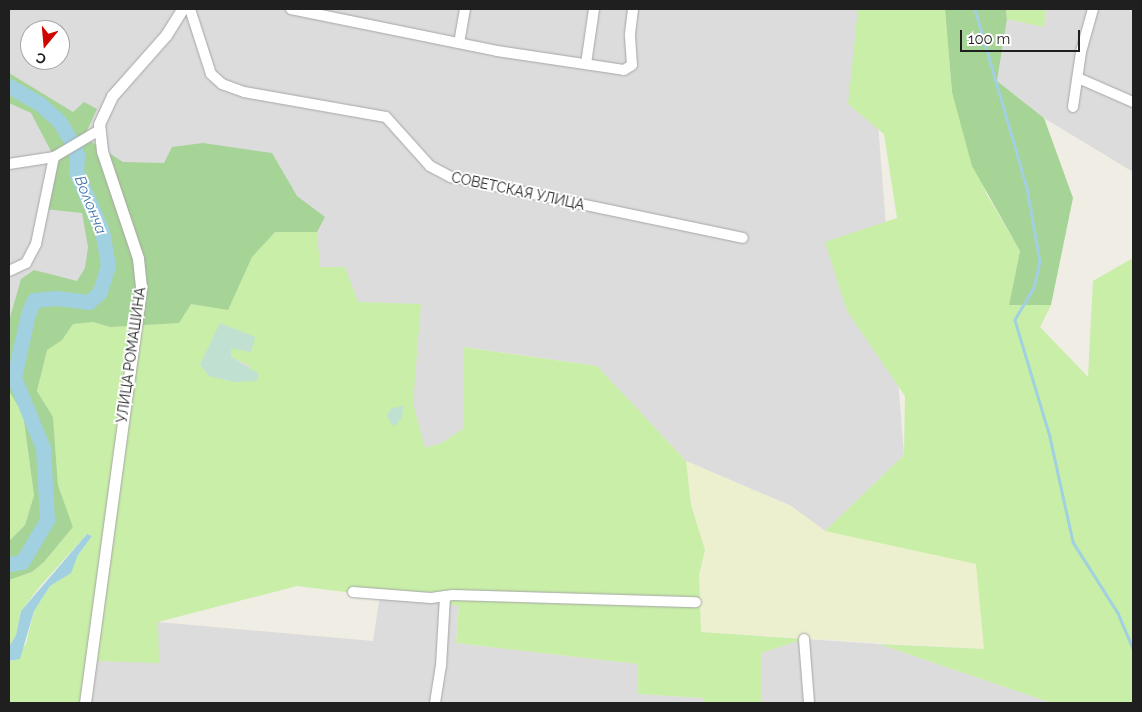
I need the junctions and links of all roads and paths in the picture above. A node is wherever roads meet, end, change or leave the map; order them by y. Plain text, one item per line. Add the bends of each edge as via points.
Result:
1 (182, 9) edge
2 (190, 9) edge
3 (291, 9) edge
4 (465, 9) edge
5 (594, 9) edge
6 (633, 9) edge
7 (1093, 9) edge
8 (459, 43) junction
9 (586, 64) junction
10 (1078, 78) junction
11 (1133, 102) edge
12 (1073, 107) dead end
13 (98, 131) junction
14 (54, 158) junction
15 (9, 164) edge
16 (742, 238) dead end
17 (9, 271) edge
18 (353, 592) dead end
19 (445, 596) junction
20 (696, 602) dead end
21 (804, 639) dead end
22 (85, 703) edge
23 (434, 703) edge
24 (809, 703) edge

1 - 13 street via 166,35 108,101 101,114
2 - 16 street, СОВЕТСКАЯ УЛИЦА via 211,74 222,84 244,92 386,117 430,166 451,177
3 - 8 street
4 - 8 street
5 - 9 street
6 - 9 street via 630,34 632,65 629,69
7 - 10 street
8 - 9 street
10 - 11 street
10 - 12 street
13 - 14 street via 72,144
13 - 22 street, УЛИЦА РОМАШИНА via 138,258 141,287
14 - 15 street
14 - 17 street via 36,244 26,263
18 - 19 street via 431,598
19 - 20 street
19 - 23 street via 441,666
21 - 24 street

